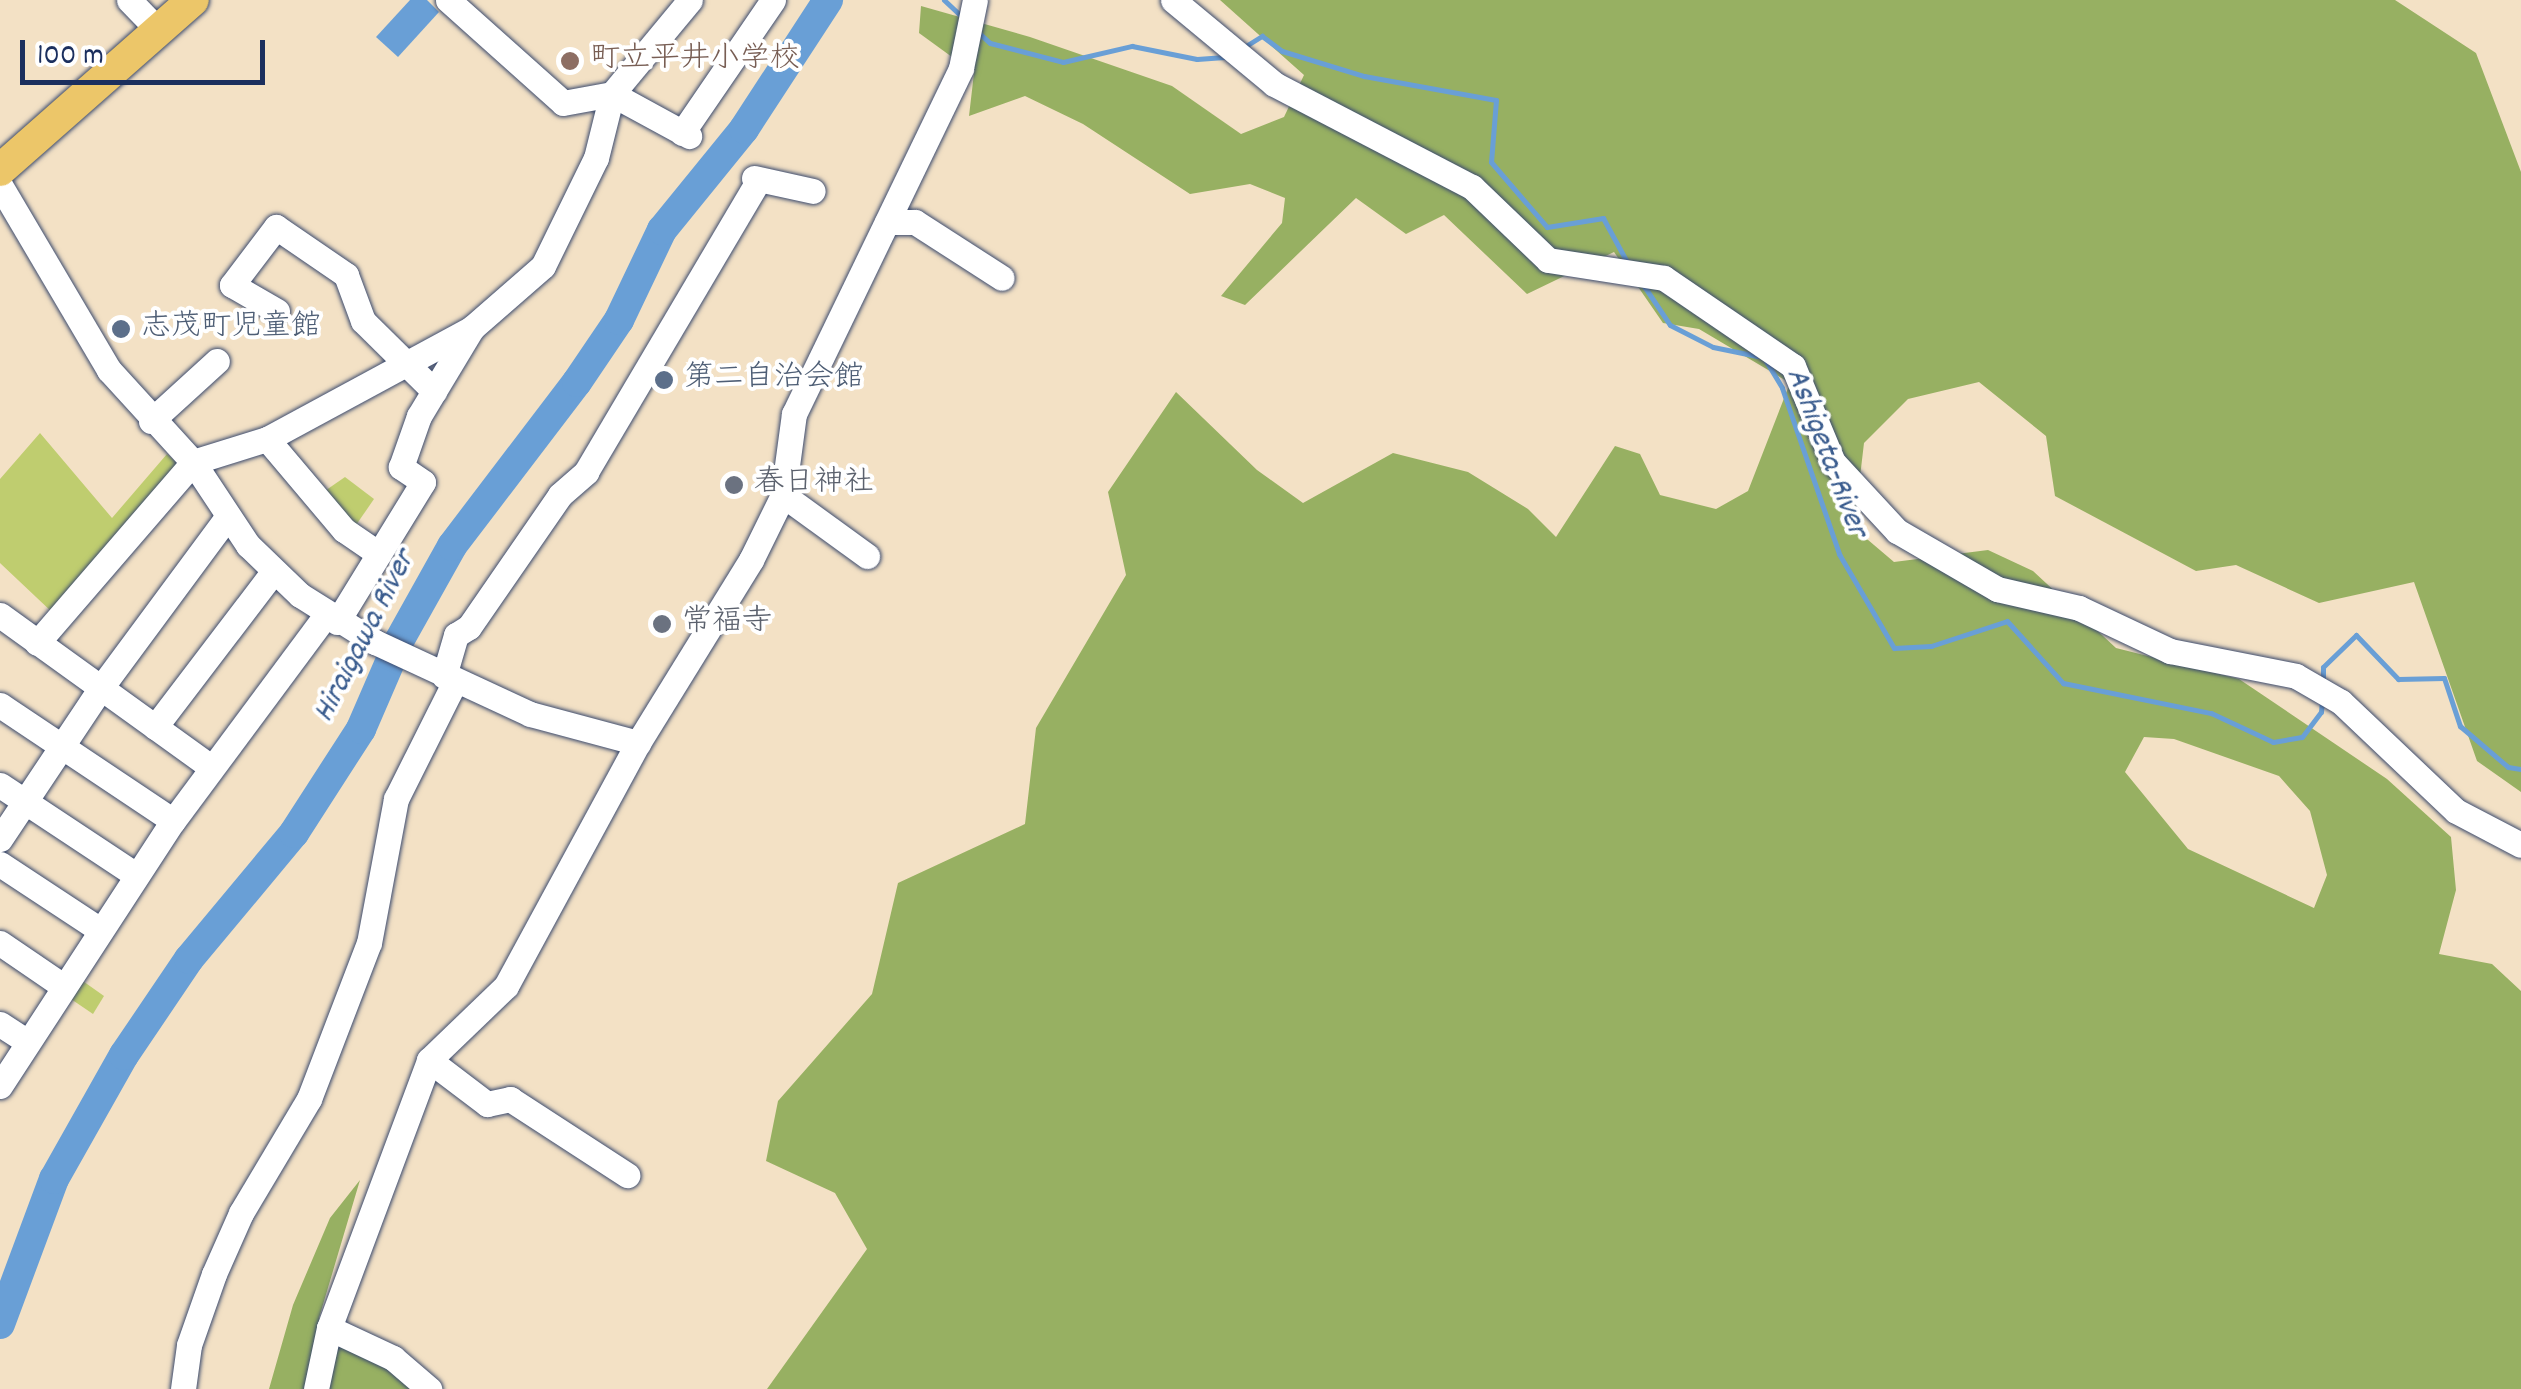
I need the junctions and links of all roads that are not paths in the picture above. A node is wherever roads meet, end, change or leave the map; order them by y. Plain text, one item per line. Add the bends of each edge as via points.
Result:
1 (129, 0) edge
2 (193, 0) edge
3 (448, 0) edge
4 (690, 0) edge
5 (774, 0) edge
6 (975, 0) edge
7 (1174, 0) edge
8 (159, 32) junction
9 (612, 94) junction
10 (0, 170) edge
11 (0, 185) edge
12 (813, 191) dead end
13 (887, 222) junction
14 (1002, 278) dead end
15 (277, 310) dead end
16 (472, 328) junction
17 (217, 361) dead end
18 (406, 363) junction
19 (434, 391) junction
20 (151, 421) junction
21 (267, 439) junction
22 (192, 462) junction
23 (783, 495) junction
24 (228, 516) junction
25 (379, 554) junction
26 (868, 556) dead end
27 (274, 572) junction
28 (0, 615) edge
29 (332, 618) junction
30 (37, 643) junction
31 (446, 677) junction
32 (100, 689) junction
33 (0, 705) edge
34 (155, 727) junction
35 (638, 743) junction
36 (62, 746) junction
37 (212, 768) junction
38 (0, 785) edge
39 (25, 802) junction
40 (173, 821) junction
41 (0, 839) edge
42 (2521, 845) edge
43 (0, 864) edge
44 (136, 875) junction
45 (100, 930) junction
46 (0, 944) edge
47 (63, 986) junction
48 (0, 1024) edge
49 (26, 1041) junction
50 (429, 1060) junction
51 (0, 1086) edge
52 (627, 1175) dead end
53 (329, 1328) junction
54 (183, 1389) edge
55 (316, 1389) edge
56 (429, 1389) edge

1 - 8 street
2 - 8 main road
3 - 9 street via 563,103
4 - 9 street
5 - 9 street via 685,135
6 - 13 street via 962,68
7 - 42 street via 1274,84 1472,188 1548,260 1664,278 1793,366 1832,462 1897,530 1997,589 2080,608 2170,651 2296,676 2341,702 2456,811
8 - 10 main road
9 - 16 street via 596,158 543,266
11 - 20 street via 110,370
12 - 31 street via 756,179 586,472 560,495 469,627 456,635
13 - 14 street via 915,222
13 - 23 street via 794,414
15 - 18 street via 232,285 276,226 346,275 363,321
16 - 18 street
16 - 19 street
17 - 20 street
18 - 19 street
18 - 21 street
19 - 25 street via 401,467 423,482
20 - 22 street
21 - 22 street
21 - 25 street via 344,530
22 - 24 street
22 - 30 street
23 - 26 street
23 - 35 street via 751,560
24 - 27 street
24 - 32 street
25 - 29 street
27 - 29 street
27 - 34 street
28 - 30 street
29 - 31 street
29 - 37 street
30 - 32 street
31 - 35 street via 530,714
31 - 54 street via 396,799 369,944 309,1098 214,1274 189,1346
32 - 34 street
32 - 36 street
33 - 36 street
34 - 37 street
35 - 50 street via 506,986
36 - 39 street
36 - 40 street
37 - 40 street
38 - 39 street
39 - 41 street
39 - 44 street
40 - 44 street
43 - 45 street
44 - 45 street
45 - 47 street
46 - 47 street
47 - 49 street
48 - 49 street
49 - 51 street
50 - 52 street via 487,1104 510,1099
50 - 53 street
53 - 55 street
53 - 56 street via 392,1358

